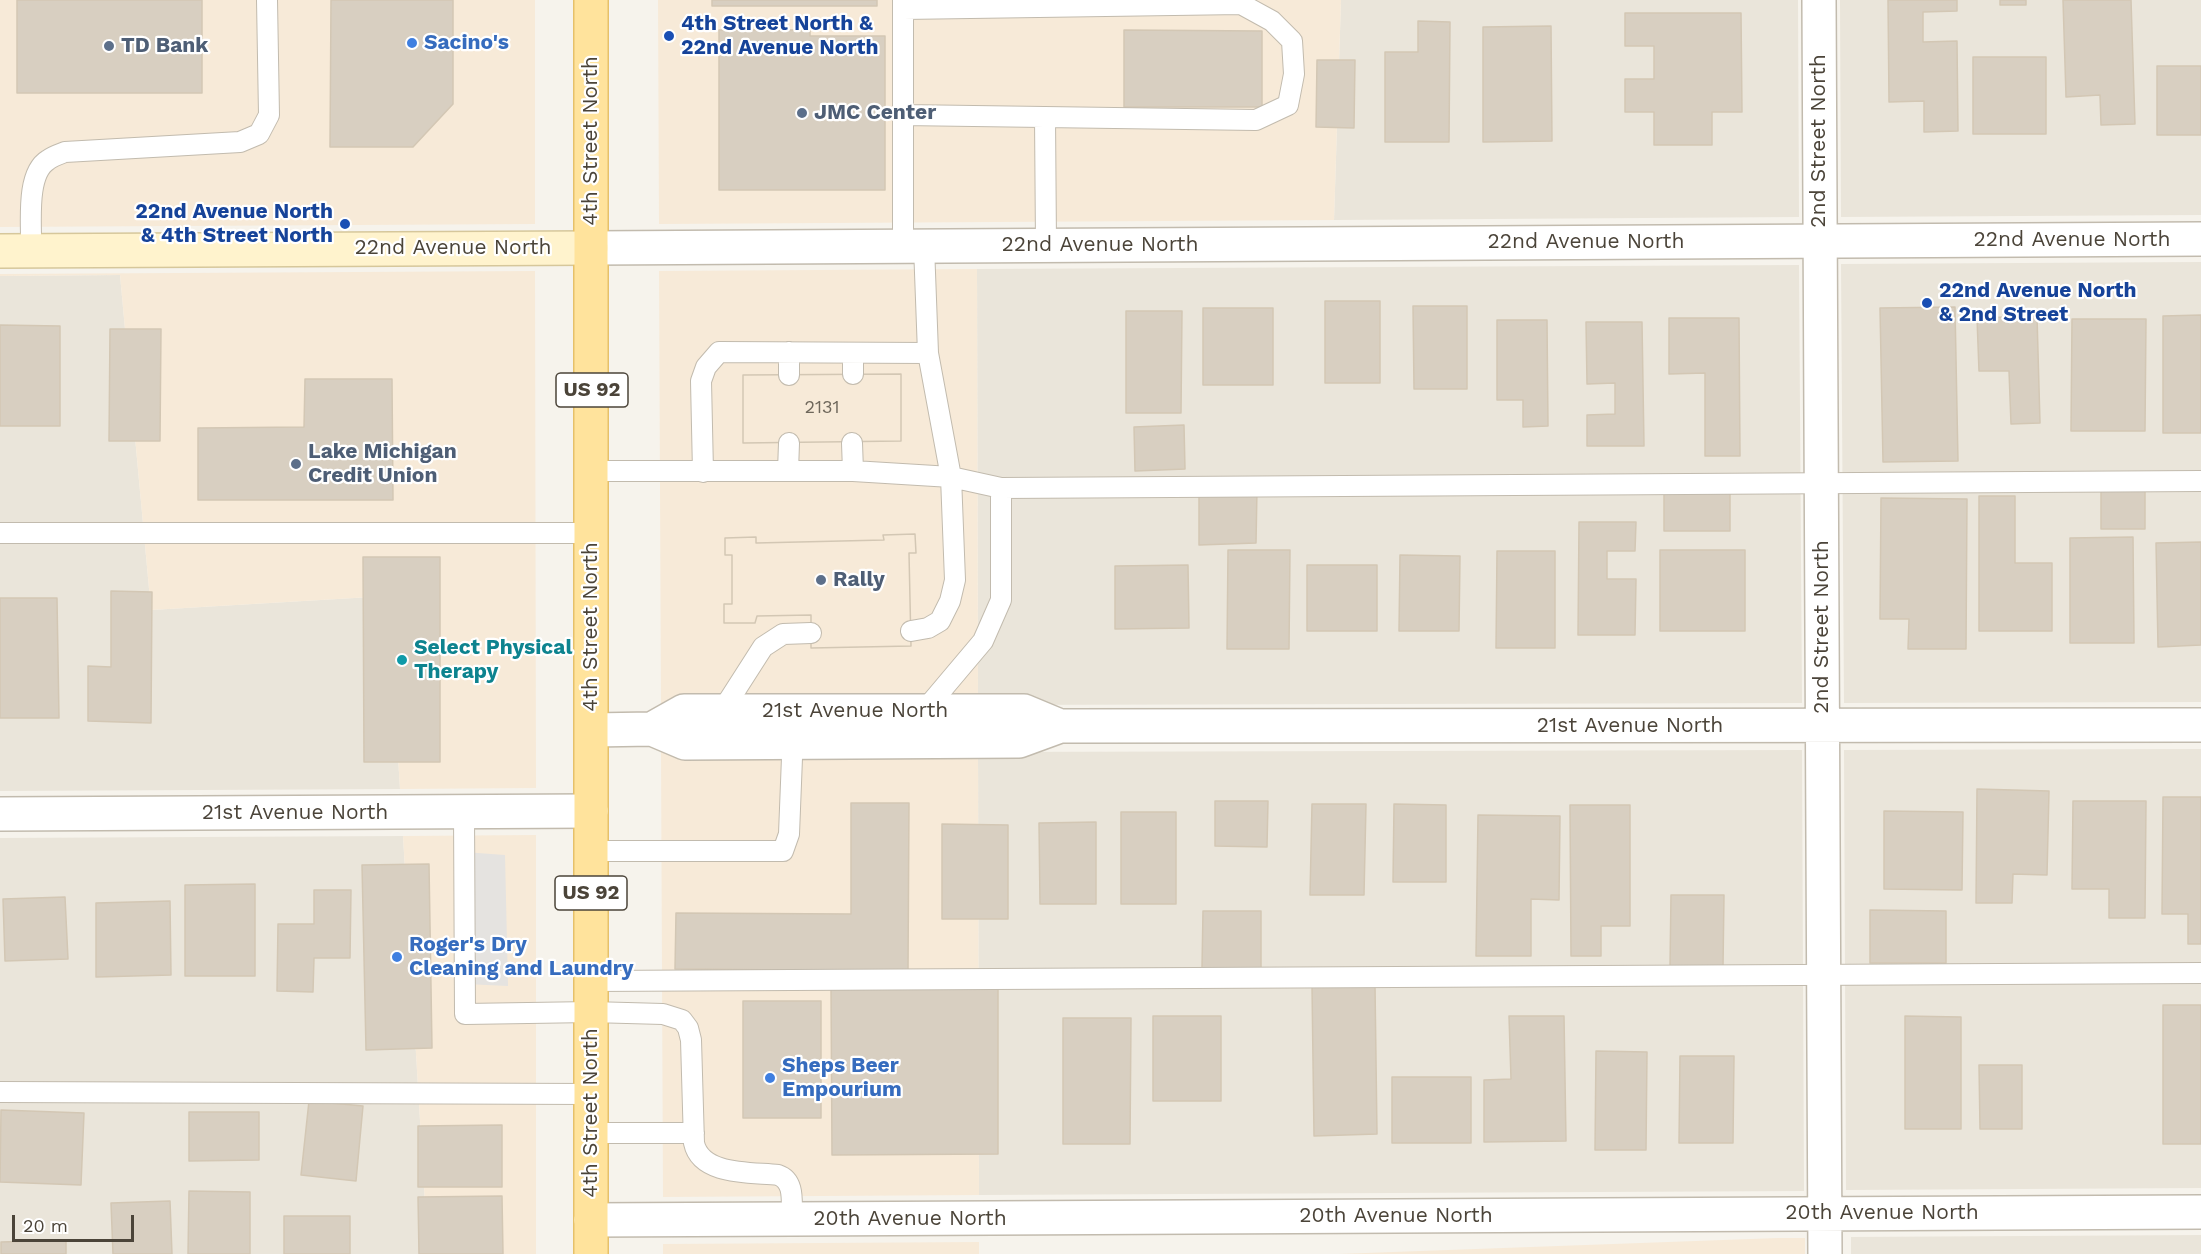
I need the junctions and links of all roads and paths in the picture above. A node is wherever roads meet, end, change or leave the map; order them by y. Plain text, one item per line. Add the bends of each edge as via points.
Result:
1 (267, 0) edge
2 (591, 0) edge
3 (1819, 0) edge
4 (903, 4) edge
5 (903, 115) junction
6 (1045, 117) junction
7 (2201, 239) edge
8 (1820, 241) junction
9 (1046, 245) junction
10 (913, 246) junction
11 (591, 248) junction
12 (16, 250) edge
13 (789, 352) junction
14 (853, 352) junction
15 (928, 352) junction
16 (853, 374) dead end
17 (789, 375) dead end
18 (789, 442) dead end
19 (852, 442) dead end
20 (592, 471) junction
21 (788, 471) junction
22 (853, 471) junction
23 (703, 472) junction
24 (951, 477) junction
25 (2201, 481) edge
26 (1822, 483) junction
27 (1001, 488) junction
28 (591, 532) junction
29 (0, 533) edge
30 (910, 631) dead end
31 (811, 633) dead end
32 (722, 711) junction
33 (924, 711) junction
34 (2201, 725) edge
35 (1060, 726) junction
36 (1823, 726) junction
37 (793, 727) junction
38 (652, 729) junction
39 (592, 730) junction
40 (591, 811) junction
41 (464, 812) junction
42 (0, 814) edge
43 (591, 851) junction
44 (2201, 973) edge
45 (1824, 975) junction
46 (591, 996) junction
47 (0, 1092) edge
48 (591, 1094) junction
49 (591, 1133) junction
50 (694, 1133) junction
51 (2201, 1212) edge
52 (1825, 1214) junction
53 (792, 1220) junction
54 (591, 1221) junction
55 (591, 1254) edge
56 (1826, 1254) edge

1 - 12 lane via 269,115 259,134 240,142 65,152 46,160 32,185
2 - 11 main road, 4th Street North / US 92
3 - 8 street, 2nd Street North
4 - 5 lane
4 - 6 lane via 1242,4 1272,21 1292,42 1294,74 1288,105 1256,120
5 - 6 lane
5 - 10 lane
6 - 9 lane
7 - 8 street, 22nd Avenue North
8 - 9 street, 22nd Avenue North
8 - 26 street, 2nd Street North
9 - 10 street, 22nd Avenue North
10 - 11 street, 22nd Avenue North
10 - 15 lane
11 - 12 main road, 22nd Avenue North
11 - 20 main road, 4th Street North / US 92
13 - 14 lane
13 - 17 lane
13 - 23 lane via 719,352 706,367 701,381
14 - 15 lane
14 - 16 lane
15 - 24 lane
18 - 21 lane
19 - 22 lane
20 - 23 lane
20 - 28 main road, 4th Street North / US 92
21 - 22 lane
21 - 23 lane
22 - 24 lane
24 - 27 lane
24 - 30 lane via 955,580 950,601 940,621
25 - 26 lane
26 - 27 lane
26 - 36 street, 2nd Street North
27 - 33 lane via 1001,600 983,641
28 - 29 lane
28 - 39 main road, 4th Street North / US 92
31 - 32 lane via 783,634 763,647
32 - 37 street, 21st Avenue North
32 - 38 street, 21st Avenue North via 684,711
33 - 35 street, 21st Avenue North via 1024,711
33 - 37 street, 21st Avenue North
34 - 36 street, 21st Avenue North
35 - 36 street, 21st Avenue North
35 - 37 street, 21st Avenue North via 1019,741
36 - 45 street, 2nd Street North
37 - 38 street, 21st Avenue North via 685,743
37 - 43 lane via 789,834 783,851
38 - 39 street, 21st Avenue North
39 - 40 main road, 4th Street North / US 92
40 - 41 street, 21st Avenue North
40 - 43 main road, 4th Street North / US 92
41 - 42 street, 21st Avenue North
41 - 46 lane via 465,1014
43 - 46 main road, 4th Street North / US 92
44 - 45 lane
45 - 46 lane
45 - 52 street, 2nd Street North
46 - 48 main road, 4th Street North / US 92
46 - 50 lane via 678,1018 686,1024 691,1040
47 - 48 lane
48 - 49 main road, 4th Street North / US 92
49 - 50 lane
49 - 54 main road, 4th Street North / US 92
50 - 53 lane via 695,1148 710,1164 787,1179
51 - 52 street, 20th Avenue North
52 - 53 street, 20th Avenue North
52 - 56 street, 2nd Street North
53 - 54 street, 20th Avenue North
54 - 55 main road, 4th Street North / US 92

